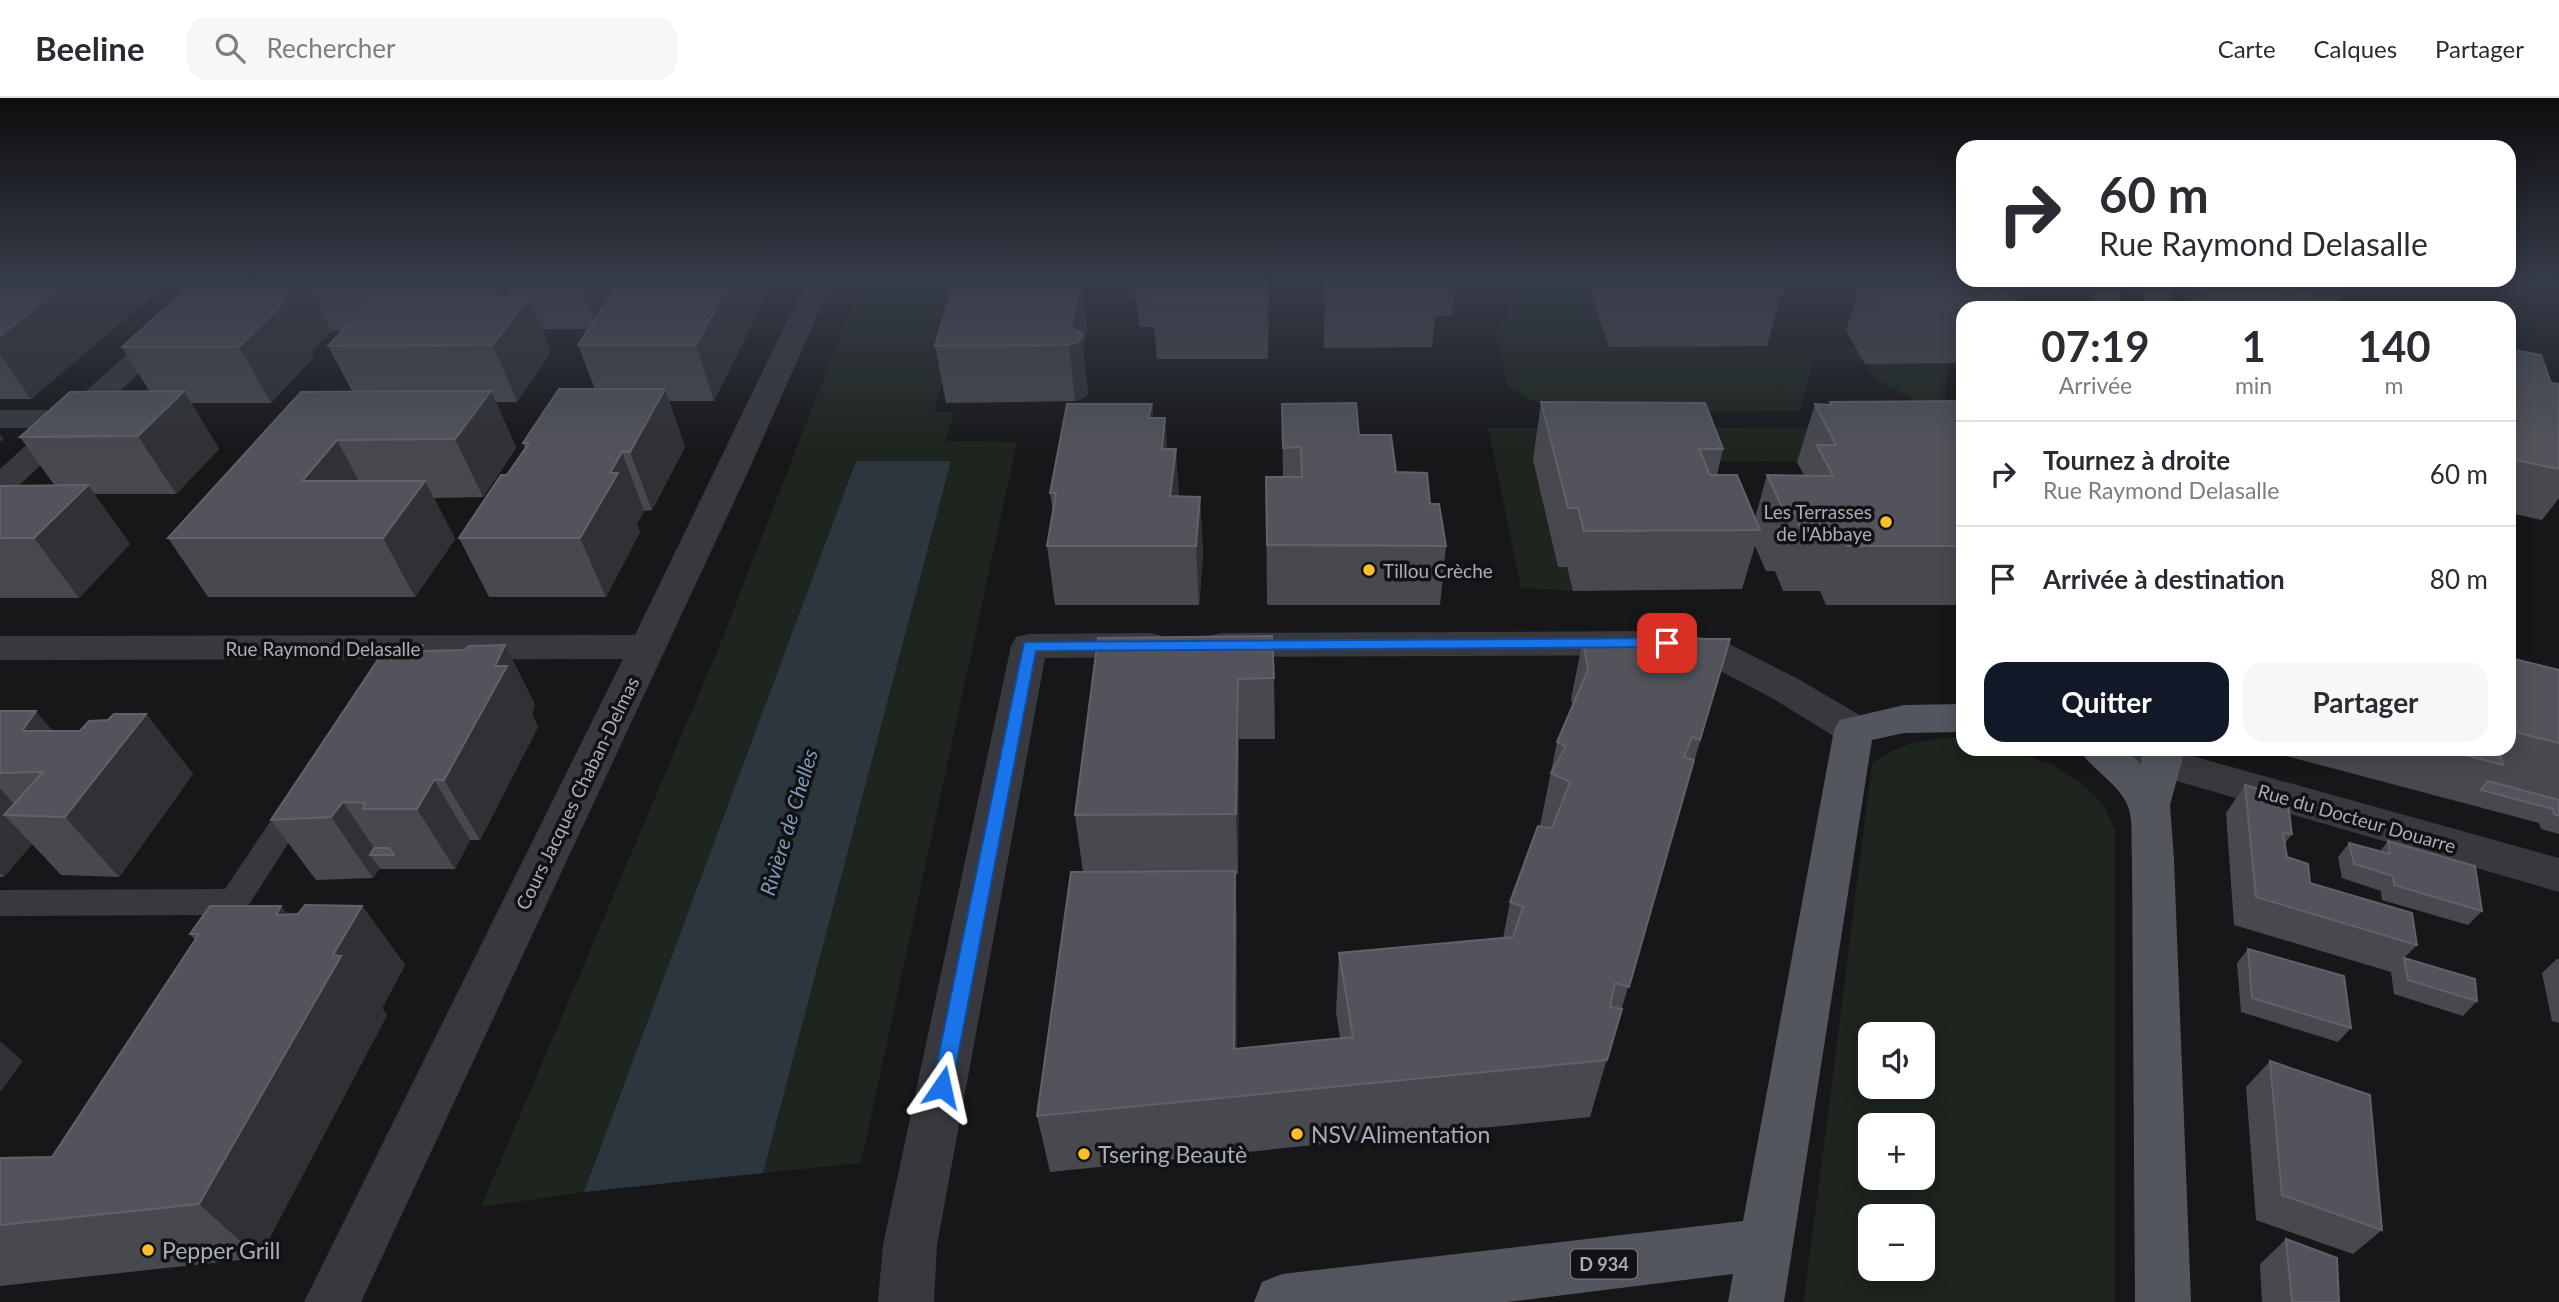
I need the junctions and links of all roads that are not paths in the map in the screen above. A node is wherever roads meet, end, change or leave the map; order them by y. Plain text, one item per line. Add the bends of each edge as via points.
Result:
1 (162, 338) edge
2 (793, 338) edge
3 (0, 419) edge
4 (74, 419) junction
5 (0, 486) edge
6 (646, 647) junction
7 (0, 648) edge
8 (1956, 718) edge
9 (1854, 730) junction
10 (2107, 756) edge
11 (2129, 756) edge
12 (2158, 771) edge
13 (312, 783) edge
14 (2559, 875) edge
15 (234, 902) junction
16 (0, 903) edge
17 (197, 957) edge
18 (1767, 1244) junction
19 (332, 1302) edge
20 (906, 1302) edge
21 (1282, 1302) edge
22 (1756, 1302) edge
23 (2163, 1302) edge

1 - 4 street
2 - 6 street, Cours Jacques Chaban-Delmas
3 - 4 street
4 - 5 street
6 - 7 street, Rue Raymond Delasalle
6 - 19 street, Cours Jacques Chaban-Delmas
8 - 9 main road via 1903,719
9 - 18 main road
9 - 20 street via 1710,650 1667,643 1030,646 910,1245
10 - 12 main road via 2124,771
11 - 12 street, Rue du Docteur Douarre
12 - 14 street, Rue du Docteur Douarre via 2247,787
12 - 23 main road via 2153,859
13 - 15 lane
15 - 16 lane
15 - 17 lane
18 - 21 main road, D 934
18 - 22 main road

